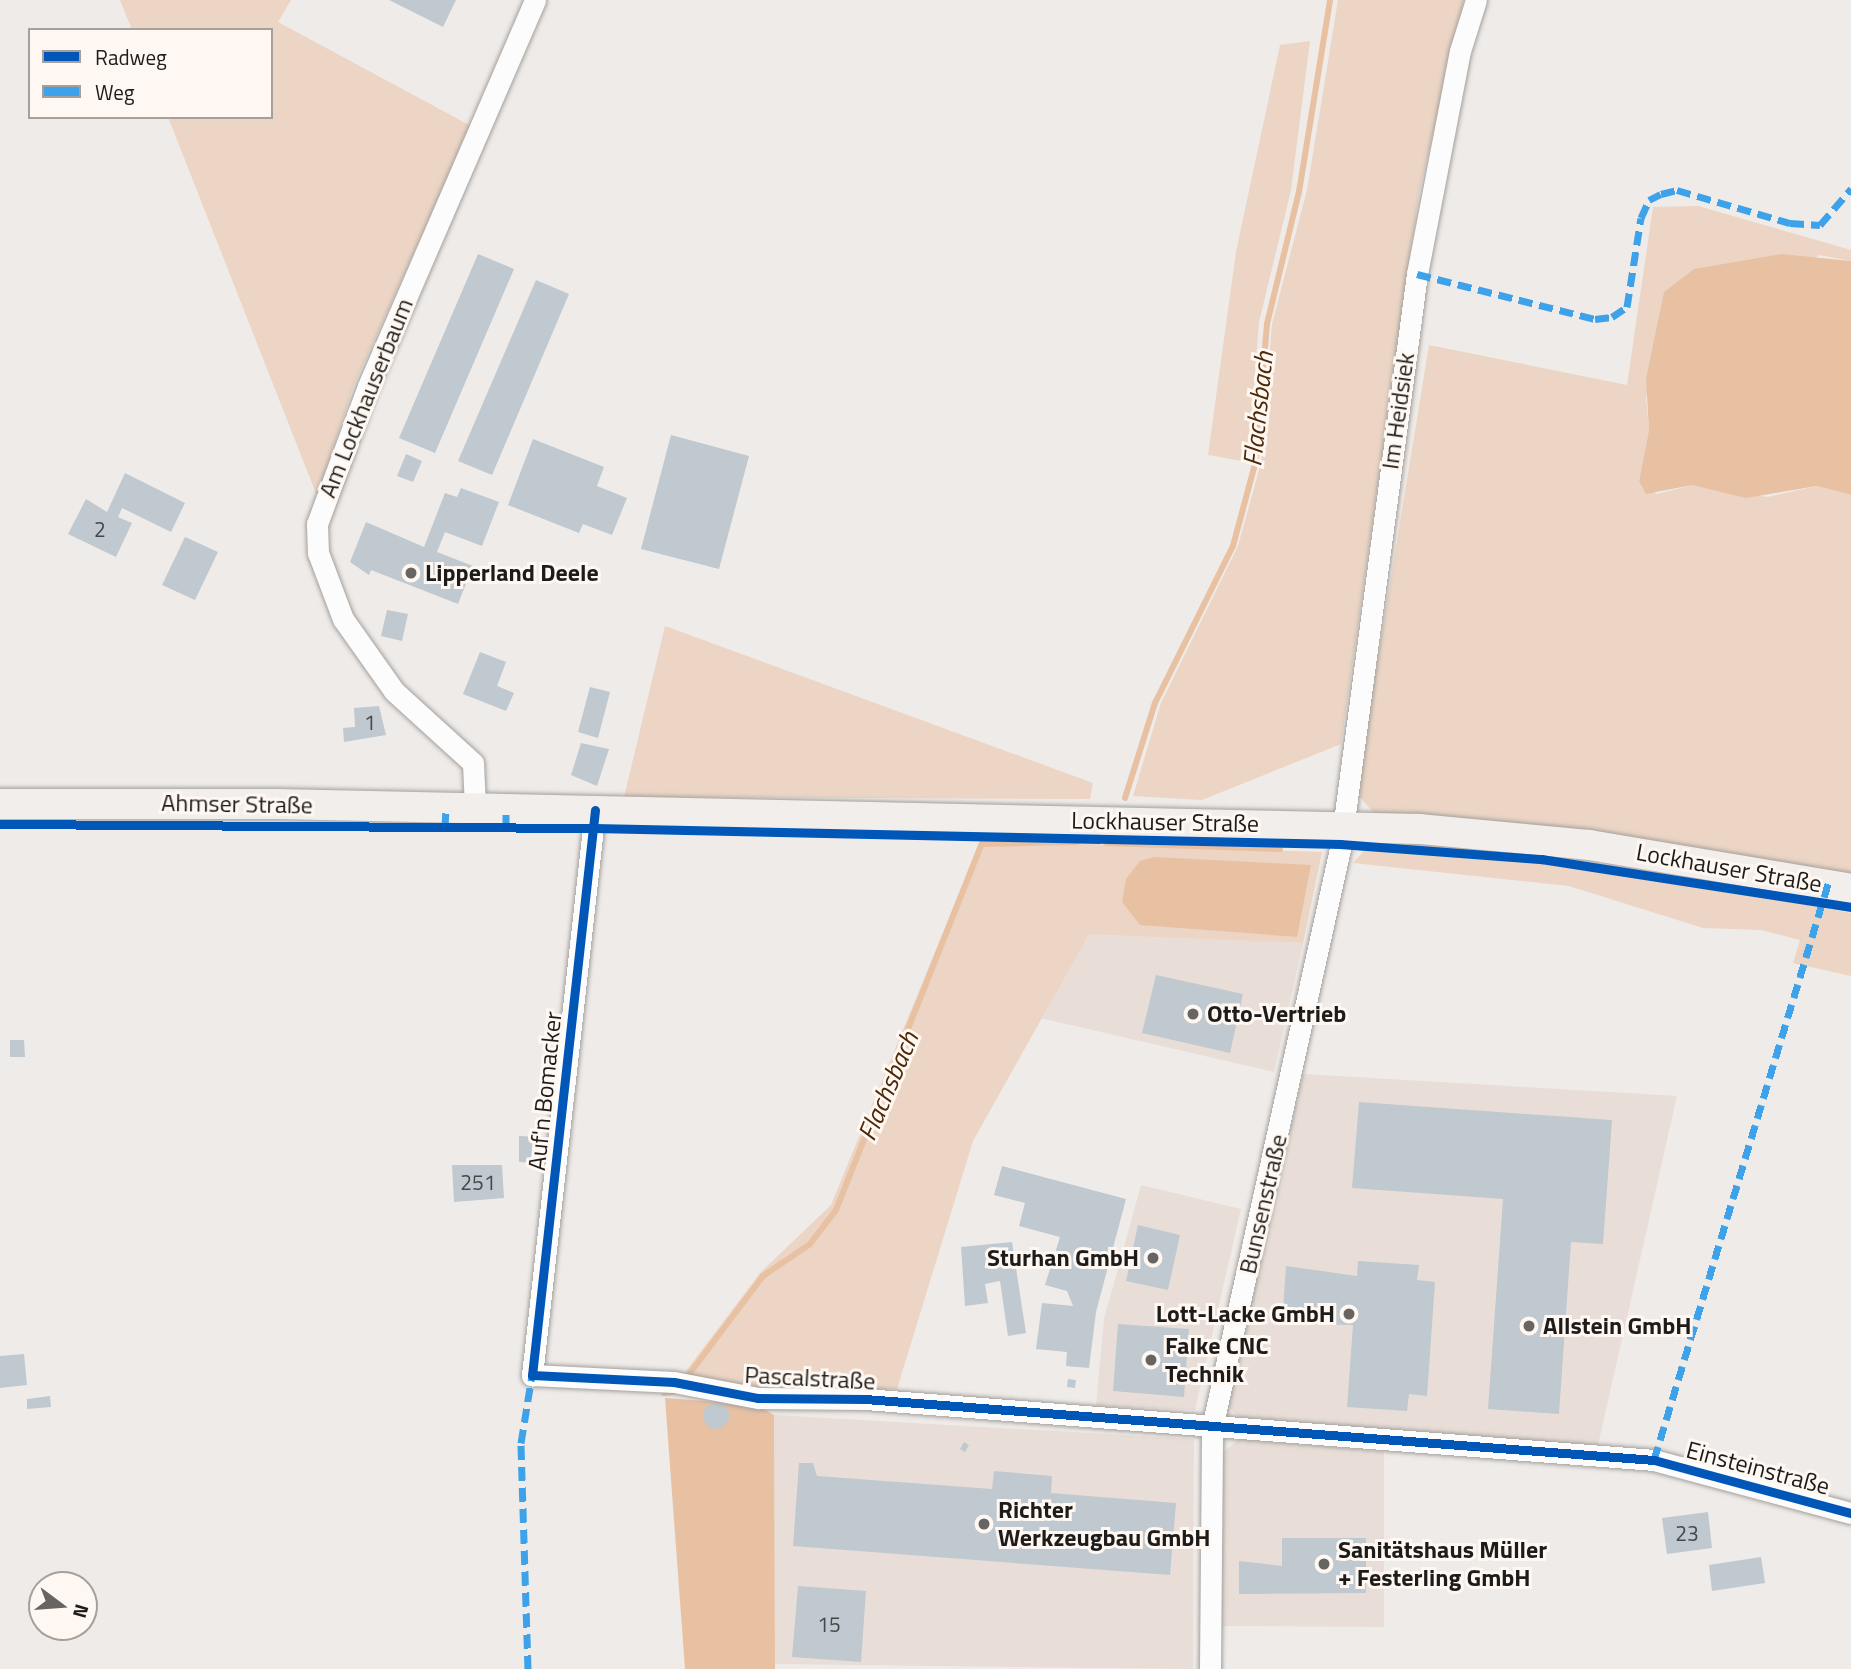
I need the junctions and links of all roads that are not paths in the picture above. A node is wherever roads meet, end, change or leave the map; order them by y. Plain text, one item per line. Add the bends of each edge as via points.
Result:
1 (535, 0) edge
2 (1476, 0) edge
3 (0, 804) edge
4 (475, 807) junction
5 (595, 810) junction
6 (1341, 826) junction
7 (1851, 888) edge
8 (532, 1375) joint
9 (1212, 1428) junction
10 (1654, 1460) joint
11 (1851, 1513) edge
12 (1210, 1669) edge

1 - 4 street, Am Lockhauserbaum via 368,386 317,523 318,553 343,619 394,691 473,763
2 - 6 street, Im Heidsiek via 1460,51 1418,274
3 - 4 street, Ahmser Straße
4 - 5 street, Lockhauser Straße
5 - 6 street, Lockhauser Straße
5 - 8 street, Auf'n Bomacker
6 - 7 street, Lockhauser Straße via 1578,843
6 - 9 street, Bunsenstraße
8 - 9 street, Pascalstraße via 674,1382 758,1398 866,1399
9 - 10 street, Pascalstraße
9 - 12 street, Bunsenstraße
10 - 11 street, Einsteinstraße

